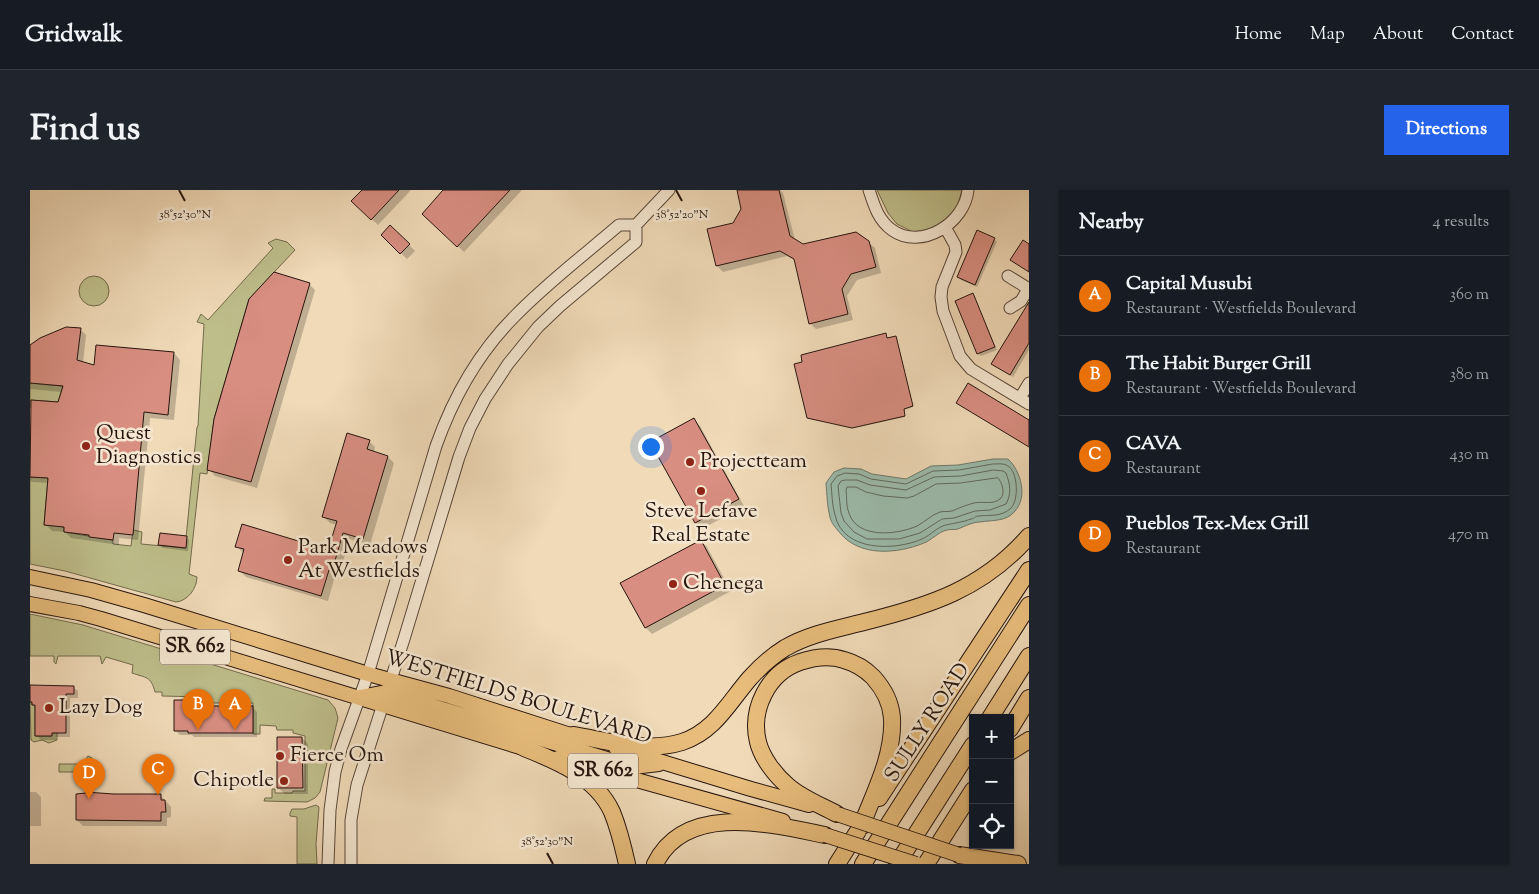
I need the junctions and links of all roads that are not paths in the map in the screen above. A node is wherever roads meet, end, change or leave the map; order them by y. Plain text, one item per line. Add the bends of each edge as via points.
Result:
1 (669, 190) edge
2 (869, 190) edge
3 (968, 190) edge
4 (636, 225) junction
5 (945, 227) junction
6 (1008, 276) dead end
7 (1029, 289) edge
8 (1010, 308) dead end
9 (1029, 383) edge
10 (1024, 401) edge
11 (1029, 536) edge
12 (1029, 570) edge
13 (33, 577) edge
14 (30, 604) edge
15 (1029, 605) edge
16 (1029, 656) edge
17 (368, 674) junction
18 (388, 686) junction
19 (359, 697) junction
20 (1029, 698) edge
21 (381, 706) junction
22 (993, 714) edge
23 (1014, 722) edge
24 (573, 736) junction
25 (1029, 740) edge
26 (524, 748) junction
27 (1014, 749) edge
28 (969, 751) edge
29 (666, 763) junction
30 (969, 797) edge
31 (837, 814) junction
32 (861, 827) junction
33 (825, 835) junction
34 (959, 854) junction
35 (328, 864) edge
36 (351, 864) edge
37 (627, 864) edge
38 (655, 864) edge
39 (836, 864) edge
40 (863, 864) edge
41 (897, 864) edge
42 (916, 864) edge
43 (926, 864) edge
44 (992, 864) edge
45 (1018, 864) edge

1 - 4 street
2 - 5 street via 877,215 901,236 928,235
3 - 5 street via 961,212
4 - 17 street via 619,225 515,316 485,352 462,388 436,446
4 - 18 street via 636,242 538,327 485,399 459,457
5 - 10 street via 956,252 941,296 943,311 960,356 972,369
6 - 7 street
7 - 8 street via 1021,301
9 - 10 street
11 - 24 highway via 1003,561 955,594 897,614 820,633 786,648 750,678 715,722 693,737 647,747
12 - 32 highway
13 - 17 main road, WESTFIELDS BOULEVARD / SR 662 via 144,605
14 - 19 main road, WESTFIELDS BOULEVARD / SR 662 via 101,619
15 - 40 highway, SULLY ROAD
16 - 22 highway
17 - 18 main road, WESTFIELDS BOULEVARD / SR 662
17 - 19 street
18 - 19 main road
18 - 21 street
18 - 24 main road, WESTFIELDS BOULEVARD / SR 662 via 449,696
18 - 29 main road via 633,767
19 - 21 main road, WESTFIELDS BOULEVARD / SR 662
19 - 35 street via 335,772
20 - 23 highway
21 - 26 main road, WESTFIELDS BOULEVARD / SR 662
21 - 36 street via 353,804
24 - 29 main road, WESTFIELDS BOULEVARD / SR 662
25 - 27 highway
26 - 33 main road, WESTFIELDS BOULEVARD / SR 662
26 - 37 highway via 569,768 600,794 608,804 618,829
28 - 41 highway
29 - 31 main road, WESTFIELDS BOULEVARD / SR 662
30 - 43 highway
31 - 32 highway via 803,796 781,779 761,750 757,730 758,711 766,690 775,678 791,665 819,657 837,658 864,669 879,684 892,716 890,745
31 - 34 main road, WESTFIELDS BOULEVARD / SR 662, bridge
32 - 39 highway
33 - 38 highway via 768,824 709,825 688,830 673,839
33 - 42 main road, WESTFIELDS BOULEVARD / SR 662, bridge
34 - 44 main road, WESTFIELDS BOULEVARD / SR 662
34 - 45 highway

